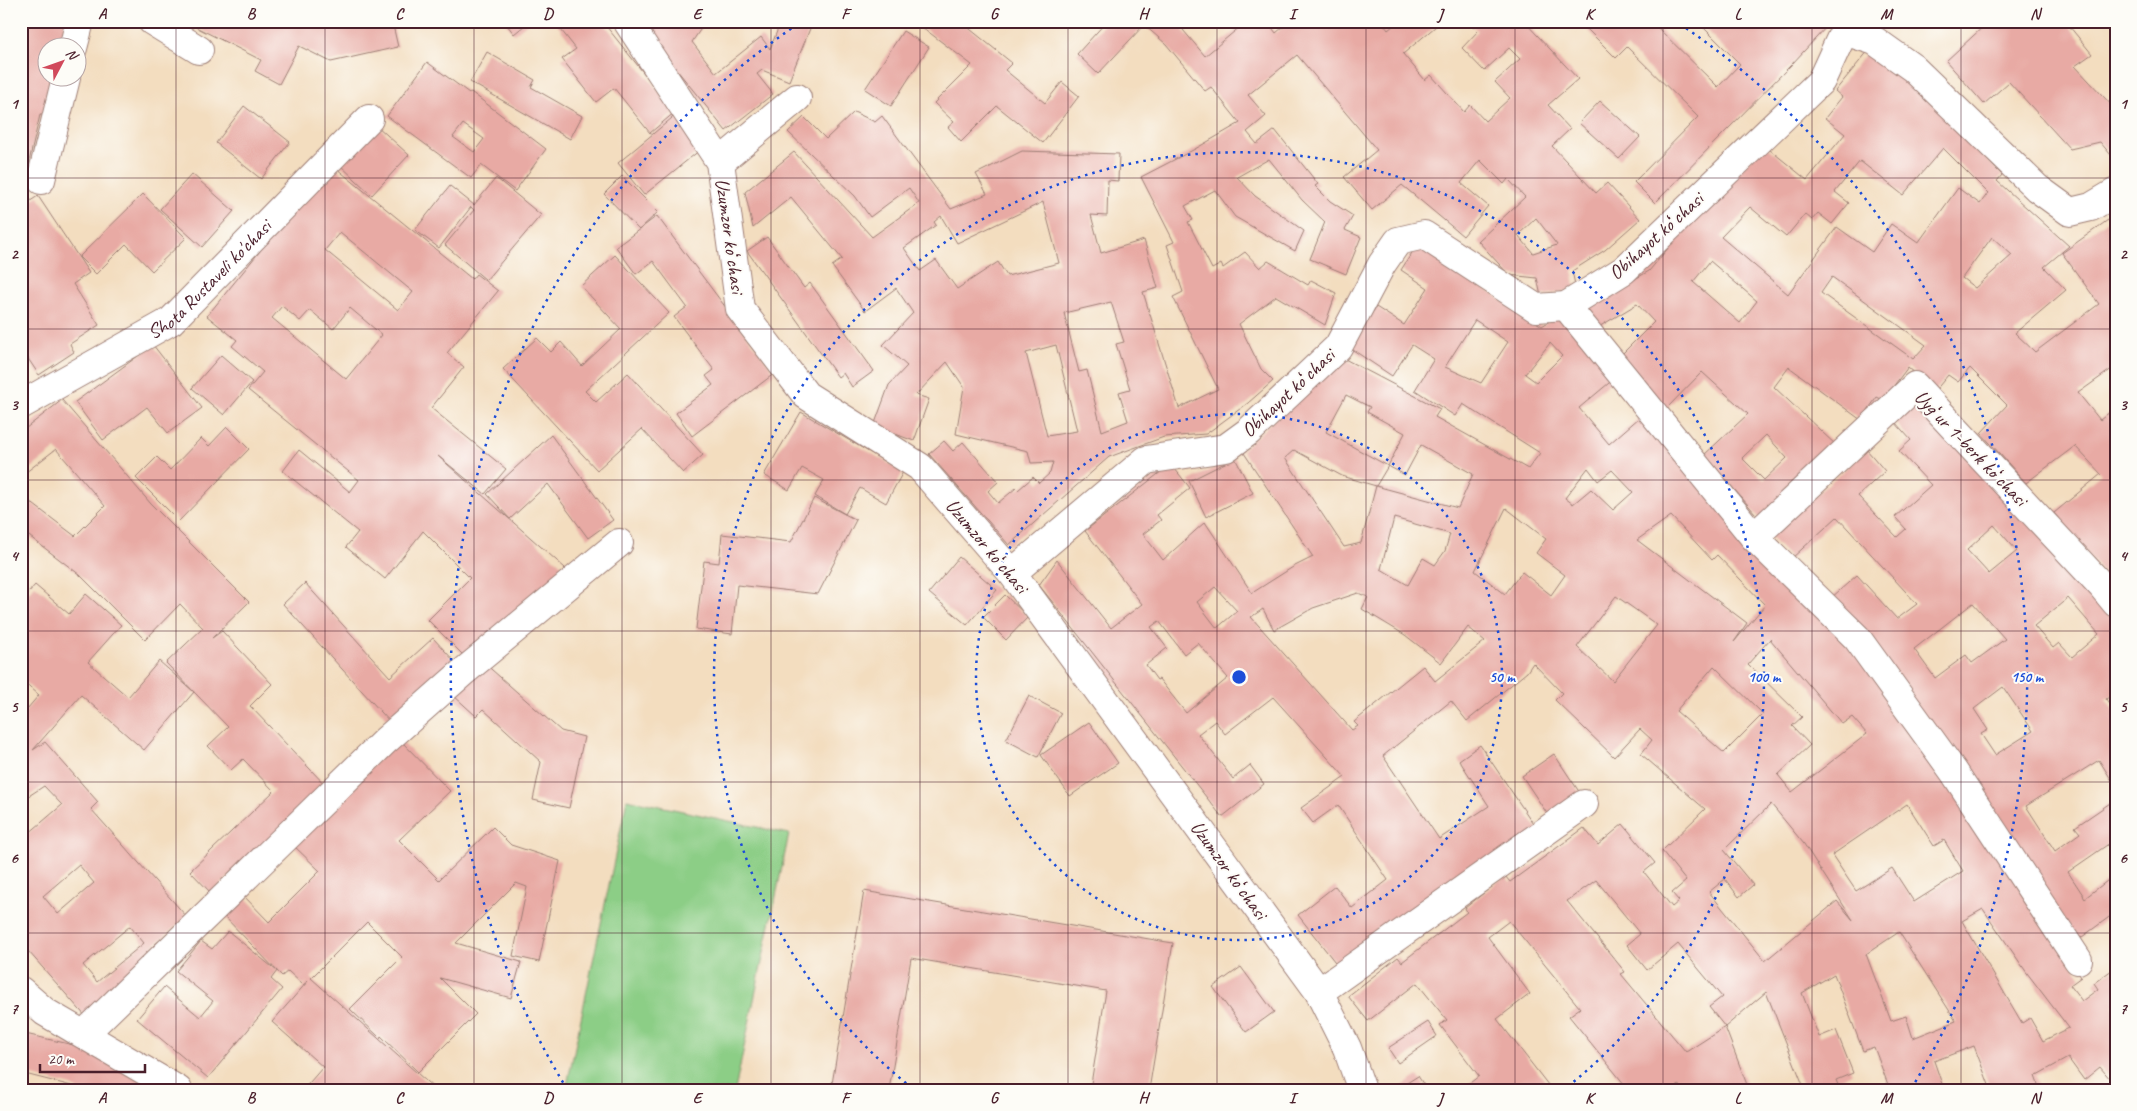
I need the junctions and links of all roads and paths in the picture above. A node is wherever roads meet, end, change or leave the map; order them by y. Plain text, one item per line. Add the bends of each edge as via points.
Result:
1 (80, 21) edge
2 (152, 21) edge
3 (627, 21) edge
4 (1845, 26) edge
5 (76, 38) edge
6 (199, 50) dead end
7 (64, 88) edge
8 (797, 98) dead end
9 (369, 119) dead end
10 (720, 162) junction
11 (41, 180) dead end
12 (2116, 192) edge
13 (1566, 306) junction
14 (21, 405) edge
15 (1754, 537) junction
16 (619, 543) dead end
17 (1012, 573) junction
18 (2116, 604) edge
19 (1584, 804) dead end
20 (2078, 960) dead end
21 (21, 991) edge
22 (1319, 992) junction
23 (84, 1034) junction
24 (178, 1090) edge
25 (1362, 1090) edge

1 - 5 street
2 - 6 street
3 - 10 street, Uzumzor koʻchasi
4 - 12 street, Obihayot koʻchasi via 1913,68 2037,188 2070,212 2092,207
4 - 13 street, Obihayot koʻchasi via 1821,81 1624,270
7 - 11 street
8 - 10 street
9 - 14 street, Shota Rustaveli ko'chasi via 171,322
10 - 17 street, Uzumzor koʻchasi via 740,308 806,395 920,467
13 - 15 street
13 - 17 street, Obihayot koʻchasi via 1536,308 1424,234 1398,241 1382,264 1338,347 1248,432 1226,448 1146,460
15 - 18 street, Uygʻur 1-berk koʻchasi via 1915,386
15 - 20 street via 1857,638 1954,772
16 - 23 street via 385,741
17 - 22 street, Uzumzor koʻchasi
19 - 22 street
21 - 23 street via 45,1012
22 - 25 street, Uzumzor koʻchasi via 1347,1048
23 - 24 street

